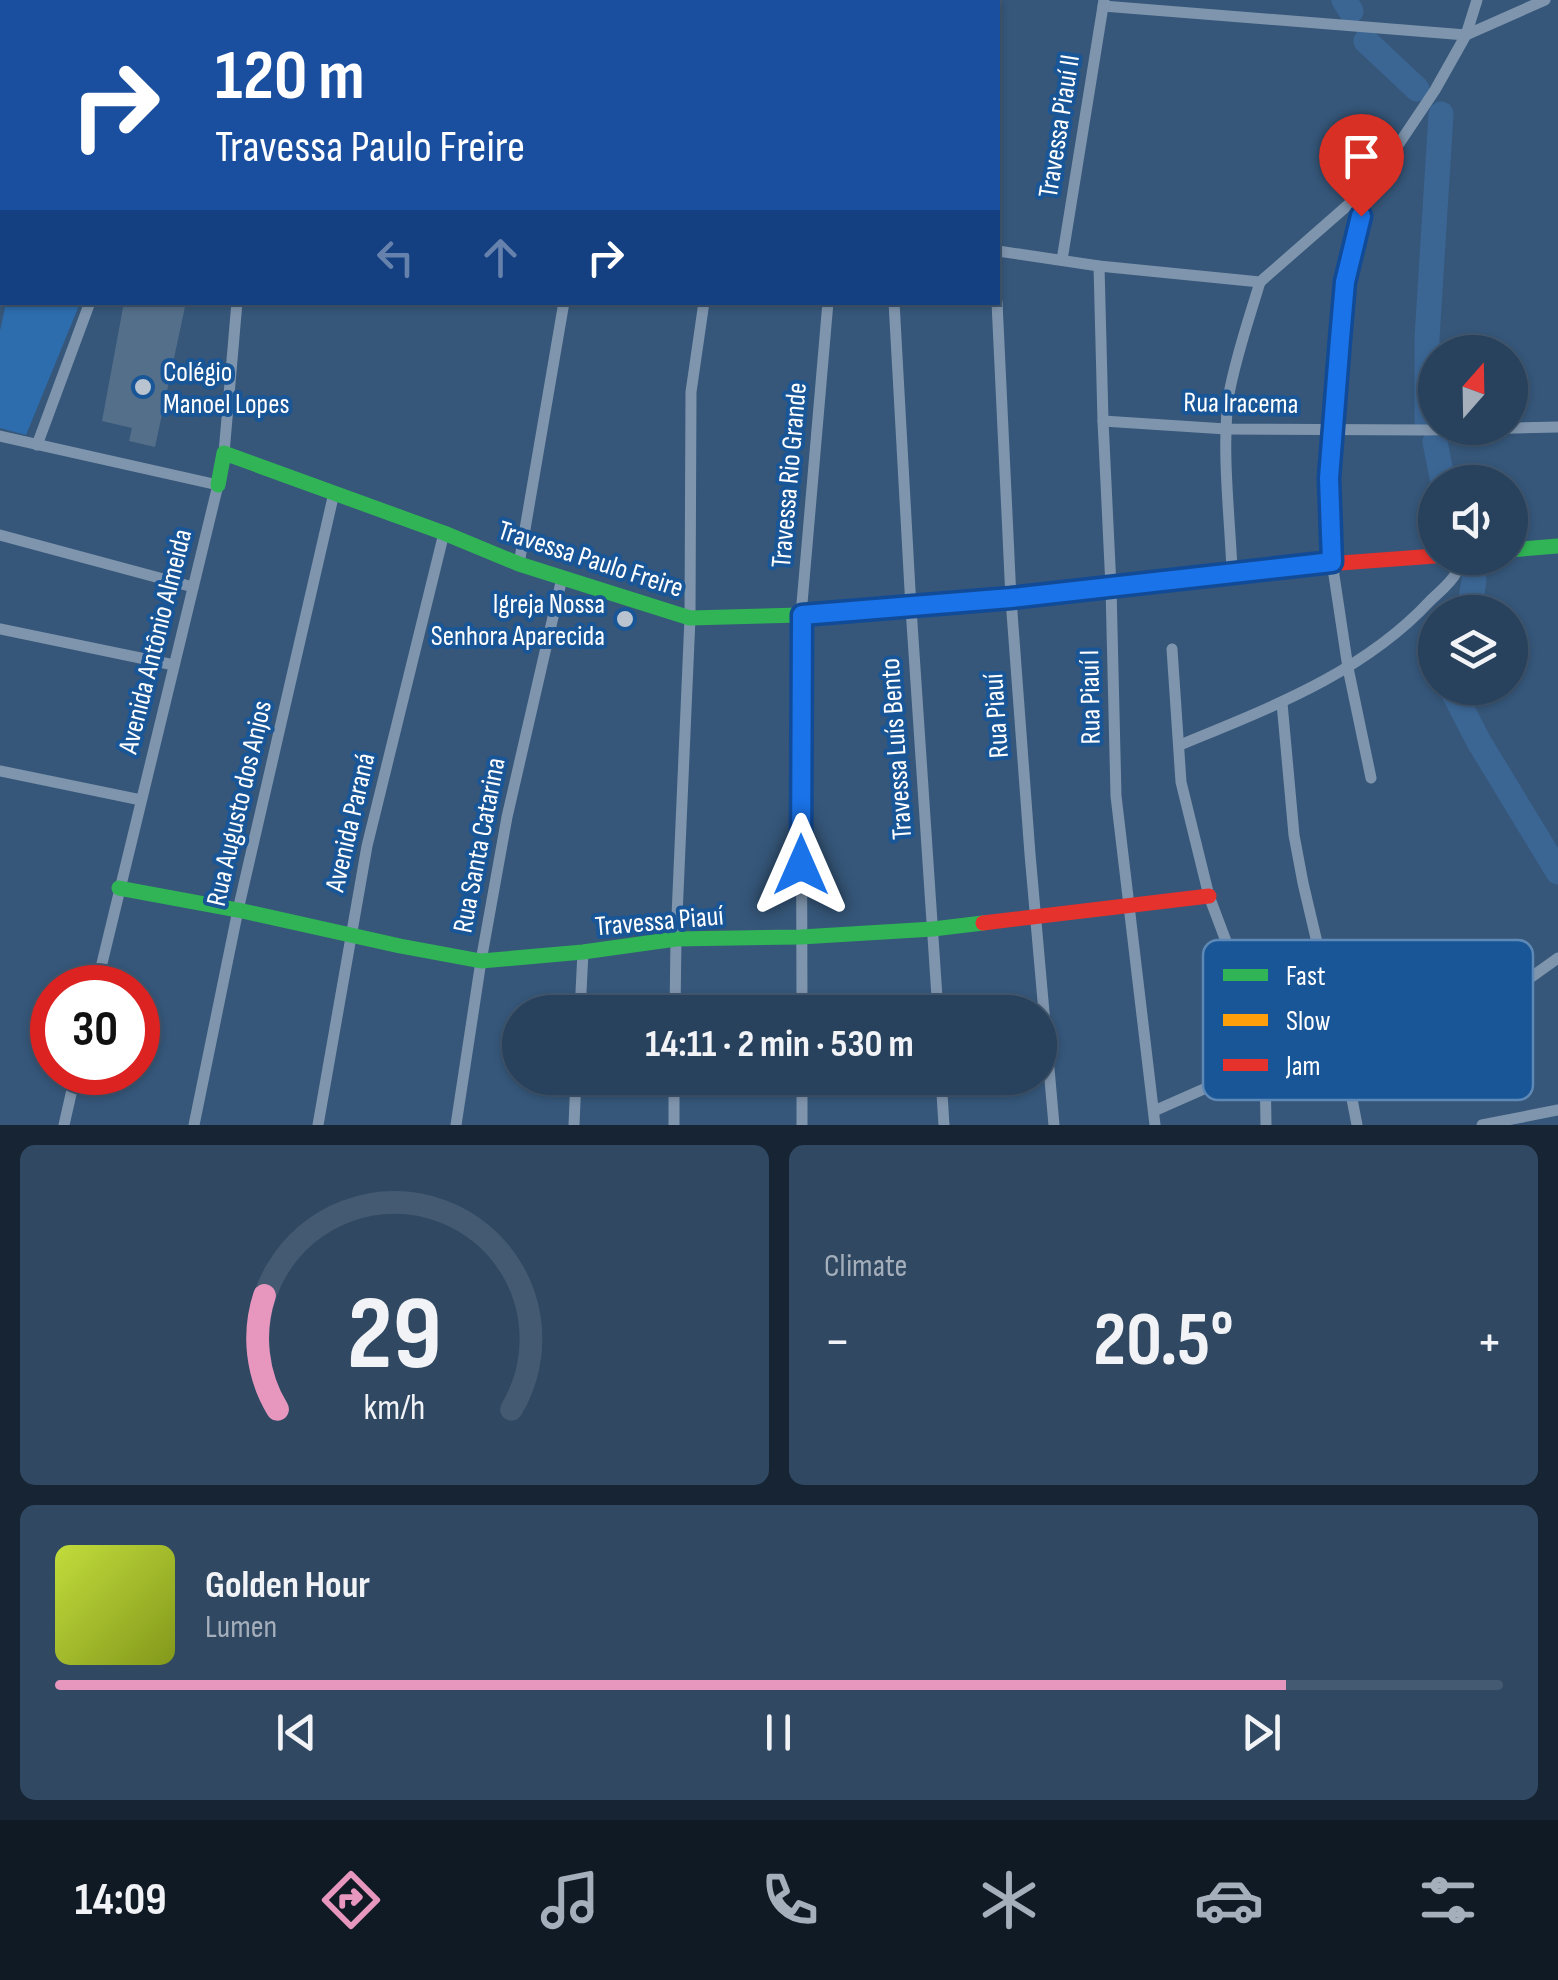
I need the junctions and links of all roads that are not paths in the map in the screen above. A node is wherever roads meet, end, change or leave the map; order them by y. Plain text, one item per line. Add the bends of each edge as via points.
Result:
1 (1477, 0) edge
2 (1545, 0) edge
3 (1104, 3) edge
4 (1466, 35) junction
5 (1372, 184) junction
6 (1000, 250) edge
7 (1062, 260) junction
8 (1099, 266) junction
9 (1260, 282) junction
10 (89, 305) edge
11 (238, 305) edge
12 (563, 305) edge
13 (704, 305) edge
14 (828, 305) edge
15 (894, 305) edge
16 (997, 305) edge
17 (1103, 422) junction
18 (1558, 426) edge
19 (1332, 428) junction
20 (1226, 429) junction
21 (0, 436) edge
22 (38, 445) junction
23 (224, 453) junction
24 (218, 485) junction
25 (334, 493) junction
26 (444, 533) junction
27 (0, 535) edge
28 (1558, 546) edge
29 (1528, 548) edge
30 (1418, 557) edge
31 (1332, 562) junction
32 (519, 564) junction
33 (1232, 572) junction
34 (1454, 575) edge
35 (562, 578) junction
36 (193, 586) junction
37 (1111, 587) junction
38 (1011, 598) junction
39 (910, 608) junction
40 (802, 615) junction
41 (690, 618) junction
42 (0, 630) edge
43 (1172, 649) dead end
44 (174, 665) junction
45 (1348, 668) junction
46 (1282, 703) junction
47 (1180, 746) junction
48 (0, 771) edge
49 (1371, 778) dead end
50 (141, 800) junction
51 (120, 888) junction
52 (1208, 896) junction
53 (1128, 906) junction
54 (238, 910) junction
55 (1036, 917) junction
56 (933, 930) junction
57 (350, 935) junction
58 (801, 936) junction
59 (676, 939) junction
60 (1226, 940) edge
61 (1316, 940) edge
62 (583, 952) junction
63 (1558, 958) edge
64 (481, 961) junction
65 (102, 965) edge
66 (1533, 976) edge
67 (581, 995) edge
68 (675, 995) edge
69 (802, 995) edge
70 (937, 995) edge
71 (1203, 1089) edge
72 (71, 1095) edge
73 (575, 1095) edge
74 (674, 1095) edge
75 (802, 1095) edge
76 (943, 1095) edge
77 (1352, 1100) edge
78 (1154, 1110) junction
79 (1558, 1110) edge
80 (64, 1125) edge
81 (194, 1125) edge
82 (318, 1125) edge
83 (456, 1125) edge
84 (574, 1125) edge
85 (674, 1125) edge
86 (802, 1125) edge
87 (944, 1125) edge
88 (1054, 1125) edge
89 (1155, 1125) edge
90 (1357, 1125) edge
91 (1482, 1125) edge

1 - 4 street
2 - 4 street
3 - 4 street
3 - 7 street, Travessa Piauí II
4 - 5 street
5 - 9 street
5 - 19 street via 1345,282
6 - 7 street
7 - 8 street
8 - 9 street
8 - 17 street, Rua Piauí I
9 - 20 street
10 - 22 street
11 - 23 street, Avenida Antônio Almeida
12 - 32 street
13 - 41 street via 691,408
14 - 40 street, Travessa Rio Grande
15 - 39 street, Travessa Luís Bento
16 - 38 street, Rua Piauí
17 - 20 street, Rua Iracema
17 - 37 street, Rua Piauí I
18 - 19 street, Rua Iracema
19 - 20 street, Rua Iracema
19 - 31 street
20 - 33 street
21 - 22 street
22 - 24 street
23 - 24 street, Avenida Antônio Almeida
23 - 25 street, Travessa Paulo Freire
24 - 36 street, Avenida Antônio Almeida
25 - 26 street, Travessa Paulo Freire
25 - 54 street, Rua Augusto dos Anjos
26 - 32 street, Travessa Paulo Freire
26 - 57 street, Avenida Paraná
27 - 36 street
28 - 29 street
30 - 31 street, Travessa Paulo Freire
31 - 33 street, Travessa Paulo Freire
31 - 45 street
32 - 35 street, Travessa Paulo Freire
33 - 37 street, Travessa Paulo Freire
34 - 45 street via 1404,628
35 - 41 street, Travessa Paulo Freire
35 - 64 street, Rua Santa Catarina via 506,816
36 - 44 street, Avenida Antônio Almeida
37 - 38 street, Travessa Paulo Freire
37 - 53 street, Rua Piauí I via 1116,796
38 - 39 street, Travessa Paulo Freire
38 - 55 street, Rua Piauí
39 - 40 street, Travessa Paulo Freire
39 - 56 street, Travessa Luís Bento
40 - 41 street, Travessa Paulo Freire
40 - 58 street, Travessa Rio Grande
41 - 59 street
42 - 44 street
43 - 47 street
44 - 50 street, Avenida Antônio Almeida
45 - 46 street
45 - 49 street
46 - 47 street
46 - 61 street via 1294,835
47 - 52 street via 1181,782
48 - 50 street
50 - 51 street, Avenida Antônio Almeida
51 - 54 street, Travessa Piauí
51 - 65 street, Avenida Antônio Almeida
52 - 53 street, Travessa Piauí
52 - 60 street
53 - 55 street, Travessa Piauí
53 - 78 street, Rua Piauí I
54 - 57 street, Travessa Piauí
54 - 81 street, Rua Augusto dos Anjos
55 - 56 street, Travessa Piauí
55 - 88 street, Rua Piauí
56 - 58 street, Travessa Piauí
56 - 70 street, Travessa Luís Bento
57 - 64 street, Travessa Piauí
57 - 82 street, Avenida Paraná
58 - 59 street, Travessa Piauí
58 - 69 street, Travessa Rio Grande
59 - 62 street, Travessa Piauí
59 - 68 street
62 - 64 street, Travessa Piauí
62 - 67 street
63 - 66 street
64 - 83 street, Rua Santa Catarina
71 - 78 street
72 - 80 street
73 - 84 street
74 - 85 street
75 - 86 street
76 - 87 street
77 - 90 street
78 - 89 street, Rua Piauí I
79 - 91 street

